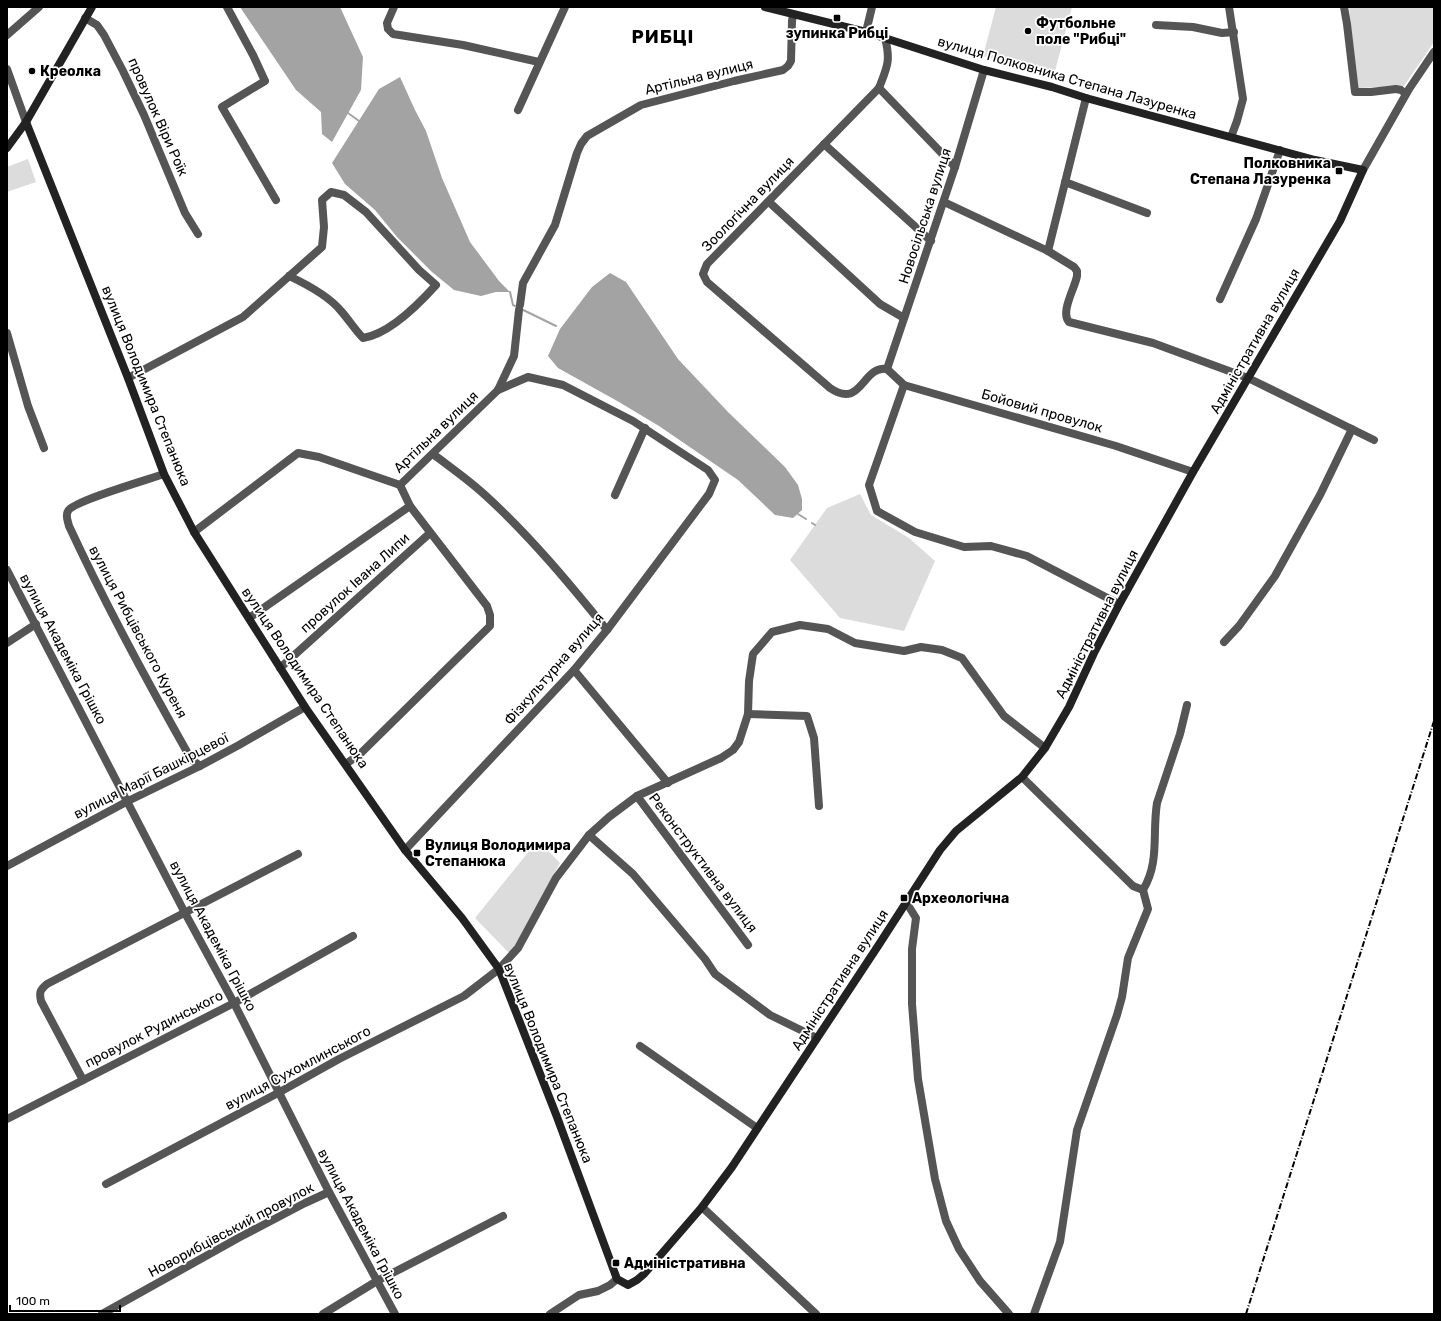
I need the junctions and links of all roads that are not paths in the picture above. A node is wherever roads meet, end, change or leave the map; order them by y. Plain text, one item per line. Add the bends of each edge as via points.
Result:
1 (39, 7) edge
2 (92, 7) edge
3 (227, 7) edge
4 (394, 7) edge
5 (565, 7) edge
6 (765, 7) edge
7 (872, 7) edge
8 (1230, 7) edge
9 (1344, 7) edge
10 (793, 15) junction
11 (85, 18) junction
12 (1156, 25) dead end
13 (866, 32) junction
14 (1234, 32) junction
15 (7, 34) edge
16 (885, 38) junction
17 (1434, 52) edge
18 (539, 62) junction
19 (7, 69) edge
20 (984, 70) junction
21 (879, 88) junction
22 (1406, 94) junction
23 (1086, 98) junction
24 (518, 110) dead end
25 (26, 122) junction
26 (1231, 137) junction
27 (824, 144) junction
28 (7, 148) edge
29 (1280, 150) junction
30 (955, 167) junction
31 (1363, 170) junction
32 (1065, 182) junction
33 (276, 200) dead end
34 (769, 202) junction
35 (944, 202) junction
36 (1147, 213) dead end
37 (198, 234) dead end
38 (931, 241) junction
39 (1048, 251) junction
40 (289, 276) junction
41 (1220, 299) dead end
42 (904, 318) junction
43 (7, 333) edge
44 (887, 369) junction
45 (128, 378) junction
46 (1248, 378) junction
47 (904, 385) junction
48 (498, 390) junction
49 (645, 428) junction
50 (1352, 429) junction
51 (1374, 440) dead end
52 (44, 448) dead end
53 (433, 454) junction
54 (1194, 472) junction
55 (164, 474) junction
56 (400, 485) junction
57 (614, 495) dead end
58 (410, 506) junction
59 (194, 532) junction
60 (430, 533) junction
61 (7, 570) edge
62 (1119, 604) junction
63 (249, 618) junction
64 (36, 624) junction
65 (607, 630) junction
66 (1224, 642) dead end
67 (7, 643) edge
68 (280, 668) junction
69 (574, 670) junction
70 (1187, 705) dead end
71 (305, 707) junction
72 (748, 714) junction
73 (1044, 748) junction
74 (346, 764) junction
75 (200, 766) junction
76 (1022, 777) junction
77 (668, 782) junction
78 (637, 796) junction
79 (128, 801) junction
80 (820, 806) dead end
81 (589, 836) junction
82 (405, 850) junction
83 (298, 854) dead end
84 (7, 866) edge
85 (1143, 890) junction
86 (906, 902) junction
87 (185, 913) junction
88 (353, 936) dead end
89 (748, 945) dead end
90 (499, 969) junction
91 (234, 1003) junction
92 (817, 1038) junction
93 (640, 1046) dead end
94 (83, 1080) junction
95 (278, 1093) junction
96 (7, 1119) edge
97 (757, 1128) junction
98 (106, 1184) dead end
99 (329, 1192) junction
100 (702, 1207) junction
101 (503, 1216) dead end
102 (617, 1279) junction
103 (377, 1281) junction
104 (102, 1314) edge
105 (323, 1314) edge
106 (395, 1314) edge
107 (550, 1314) edge
108 (816, 1314) edge
109 (1009, 1314) edge
110 (1034, 1314) edge

1 - 15 street
2 - 11 street
3 - 33 street via 265,82 222,107
4 - 18 street via 387,23 393,34 463,45
5 - 18 street
6 - 10 street, вулиця Полковника Степана Лазуренка
7 - 13 street
8 - 14 street
9 - 22 street via 1355,92 1396,89
10 - 13 street, вулиця Полковника Степана Лазуренка
10 - 48 street, Артільна вулиця via 791,61 783,70 648,103 587,136 577,153 555,225 523,283 514,356
11 - 25 street
11 - 37 street, провулок Віри Роїк via 97,25 124,70 185,213
12 - 14 street via 1193,27 1222,33
13 - 16 street, вулиця Полковника Степана Лазуренка
14 - 26 street via 1243,99
16 - 20 street, вулиця Полковника Степана Лазуренка
16 - 21 street, Зоологічна вулиця via 888,62
17 - 22 street, Адміністративна вулиця
18 - 24 street
19 - 25 street, вулиця Володимира Степанюка
20 - 23 street, вулиця Полковника Степана Лазуренка
20 - 30 street, Новосільська вулиця
21 - 27 street, Зоологічна вулиця
21 - 30 street
22 - 31 street, Адміністративна вулиця
23 - 26 street, вулиця Полковника Степана Лазуренка
23 - 32 street
25 - 28 street
25 - 45 street, вулиця Володимира Степанюка
26 - 29 street, вулиця Полковника Степана Лазуренка
27 - 34 street, Зоологічна вулиця
27 - 38 street
29 - 31 street, вулиця Полковника Степана Лазуренка
29 - 41 street via 1256,219
30 - 35 street, Новосільська вулиця
31 - 46 street, Адміністративна вулиця via 1340,221
32 - 36 street
32 - 39 street
34 - 42 street via 880,304
34 - 44 street, Зоологічна вулиця via 707,264 703,274 707,282 837,393 852,393 875,371
35 - 38 street, Новосільська вулиця
35 - 39 street
38 - 42 street, Новосільська вулиця
39 - 46 street via 1072,265 1077,271 1065,316 1069,322 1153,343
40 - 40 street via 322,247 322,200 331,192 344,195 366,212 436,285 395,323 374,337 363,338 340,310 310,287
40 - 45 street via 243,317
42 - 44 street, Новосільська вулиця
43 - 52 street via 28,406
44 - 47 street, Бойовий провулок
45 - 55 street, вулиця Володимира Степанюка
46 - 50 street
46 - 54 street, Адміністративна вулиця
47 - 54 street, Бойовий провулок via 1116,446
47 - 62 street via 869,485 876,511 915,532 964,547 991,546 1027,556
48 - 49 street via 528,377 563,385
48 - 53 street, Артільна вулиця
49 - 57 street
49 - 65 street, Фізкультурна вулиця via 708,470 716,480 709,494
50 - 51 street
50 - 66 street via 1320,495 1275,576 1239,626
53 - 56 street, Артільна вулиця
53 - 65 street via 484,494 520,529 572,586
54 - 62 street, Адміністративна вулиця
55 - 59 street, вулиця Володимира Степанюка
55 - 75 street, вулиця Рибцівського Куреня via 97,496 72,507 66,516 102,596 191,759
56 - 58 street
56 - 59 street, Артільна вулиця via 319,457 298,453
58 - 60 street
58 - 63 street
59 - 63 street, вулиця Володимира Степанюка
60 - 68 street, провулок Івана Липи
60 - 74 street via 487,606 490,626 361,753
61 - 64 street, вулиця Академіка Грішко
62 - 73 street, Адміністративна вулиця via 1069,707
63 - 68 street, вулиця Володимира Степанюка
64 - 67 street
64 - 79 street, вулиця Академіка Грішко
65 - 69 street, Фізкультурна вулиця
68 - 71 street, вулиця Володимира Степанюка
69 - 77 street
69 - 82 street, Фізкультурна вулиця
70 - 85 street via 1180,734 1156,803 1152,868
71 - 74 street, вулиця Володимира Степанюка
71 - 75 street, вулиця Марії Башкірцевої
72 - 73 street, Реконструктивна вулиця via 753,654 772,632 800,625 828,629 855,643 904,651 921,647 942,650 962,658 1004,716
72 - 77 street, Реконструктивна вулиця via 740,742 733,750
72 - 80 street via 807,716 814,738
73 - 76 street, Адміністративна вулиця
74 - 82 street, вулиця Володимира Степанюка
75 - 79 street, вулиця Марії Башкірцевої
76 - 85 street via 1133,886
76 - 86 street, Адміністративна вулиця via 956,831 940,850
77 - 78 street, Реконструктивна вулиця
78 - 81 street, Реконструктивна вулиця
78 - 89 street, Реконструктивна вулиця
79 - 84 street, вулиця Марії Башкірцевої
79 - 87 street, вулиця Академіка Грішко
81 - 90 street, Реконструктивна вулиця via 556,878 518,948
81 - 92 street via 633,874 715,974 770,1015
82 - 90 street, вулиця Володимира Степанюка via 462,918
83 - 87 street
85 - 110 street via 1148,909 1133,942 1117,1015 1077,1130 1060,1242
86 - 92 street, Адміністративна вулиця
86 - 109 street via 916,918 912,949 912,1004 918,1079 935,1178 946,1221 959,1249 980,1281
87 - 91 street, вулиця Академіка Грішко
87 - 94 street via 41,989 41,1001
88 - 91 street, провулок Рудинського
90 - 95 street, вулиця Сухомлинського via 464,996
90 - 102 street, вулиця Володимира Степанюка
91 - 94 street, провулок Рудинського
91 - 95 street, вулиця Академіка Грішко
92 - 97 street, Адміністративна вулиця
93 - 97 street
94 - 96 street, провулок Рудинського
95 - 98 street, вулиця Сухомлинського
95 - 99 street, вулиця Академіка Грішко
97 - 100 street, Адміністративна вулиця
99 - 103 street, вулиця Академіка Грішко
99 - 104 street, Новорибцівський провулок
100 - 102 street, Адміністративна вулиця via 637,1280 628,1285
100 - 108 street
101 - 103 street
102 - 107 street via 598,1291 579,1295
103 - 105 street
103 - 106 street, вулиця Академіка Грішко

